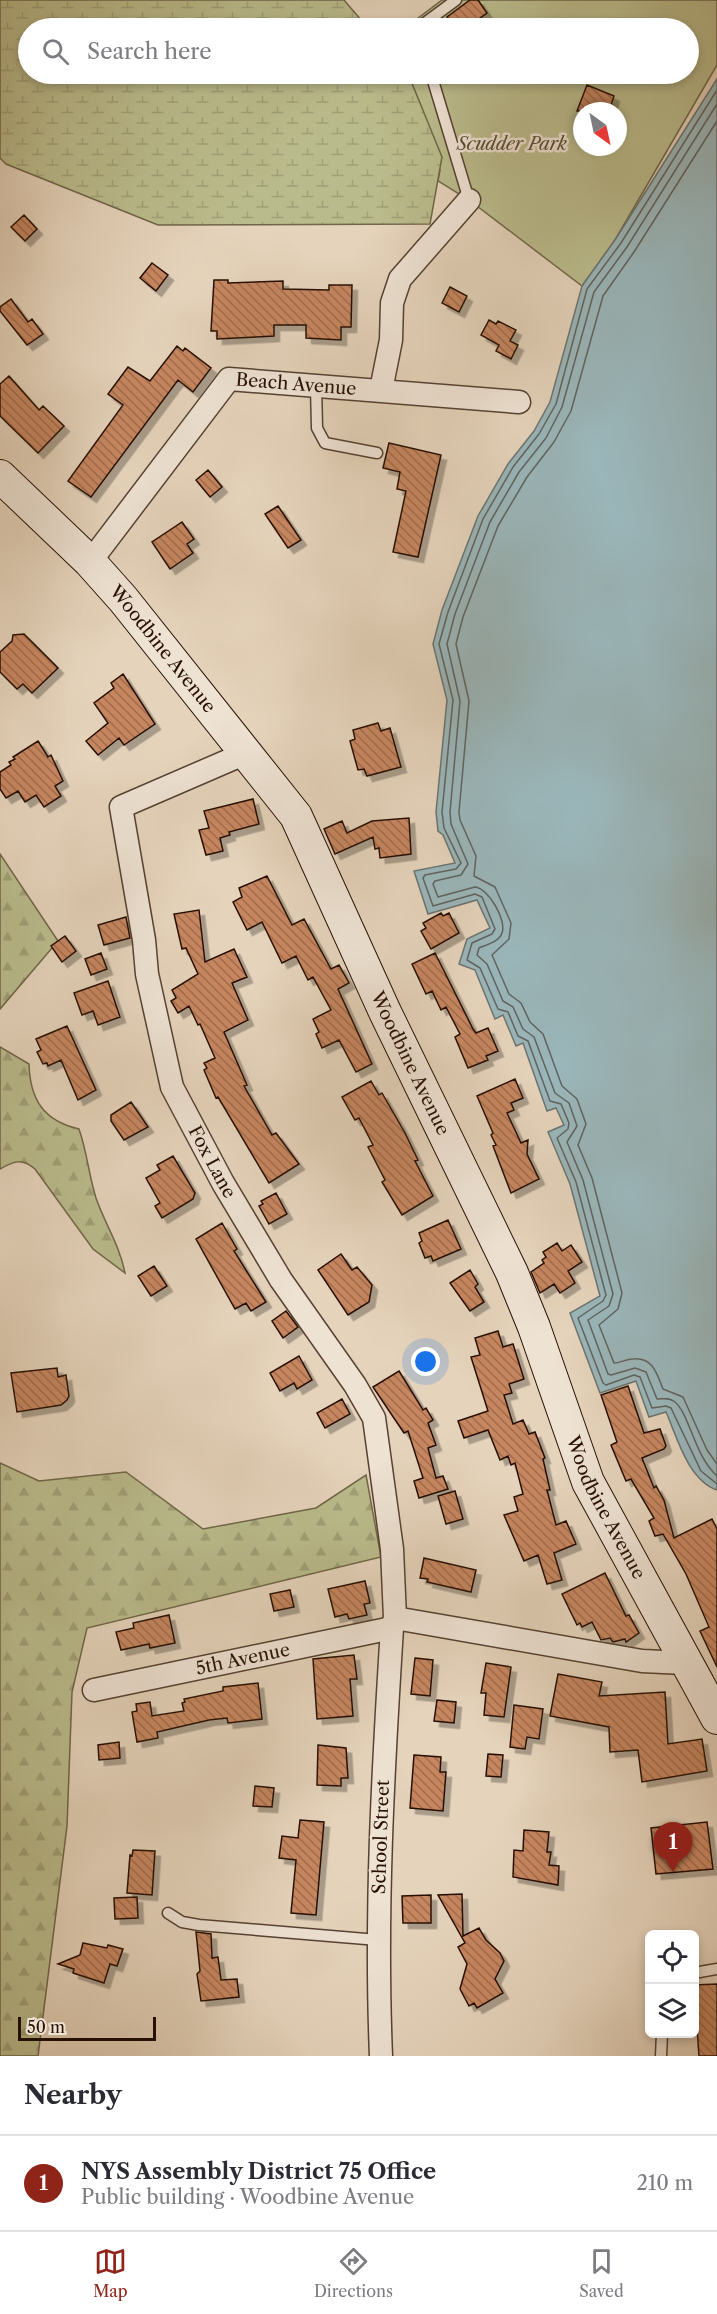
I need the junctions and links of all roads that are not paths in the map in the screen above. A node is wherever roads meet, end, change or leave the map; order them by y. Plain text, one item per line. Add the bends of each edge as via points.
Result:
1 (456, 0) edge
2 (432, 18) edge
3 (434, 84) edge
4 (469, 200) joint
5 (316, 386) junction
6 (381, 390) junction
7 (519, 402) dead end
8 (377, 453) dead end
9 (0, 476) edge
10 (90, 562) junction
11 (246, 753) junction
12 (394, 1623) junction
13 (685, 1663) junction
14 (94, 1690) dead end
15 (717, 1718) edge
16 (168, 1913) dead end
17 (378, 1940) junction
18 (717, 1969) edge
19 (699, 1972) edge
20 (662, 2038) edge
21 (381, 2056) edge
22 (661, 2056) edge

1 - 2 lane
3 - 4 lane
4 - 6 street via 400,279 392,303 391,340
5 - 6 street, Beach Avenue
5 - 8 lane via 317,428 325,443
5 - 10 street, Beach Avenue via 229,379
6 - 7 street, Beach Avenue
9 - 10 main road, Woodbine Avenue
10 - 11 main road, Woodbine Avenue
11 - 12 street, Fox Lane via 121,807 147,974 172,1087 281,1280 374,1418 392,1549
11 - 13 main road, Woodbine Avenue via 296,816 385,1012 512,1273 588,1482
12 - 13 street, 5th Avenue via 642,1661
12 - 14 street, 5th Avenue
12 - 17 street, School Street via 380,1833
13 - 15 main road, Woodbine Avenue
16 - 17 lane via 182,1922 199,1925
17 - 21 street, School Street
18 - 19 lane
20 - 22 lane

